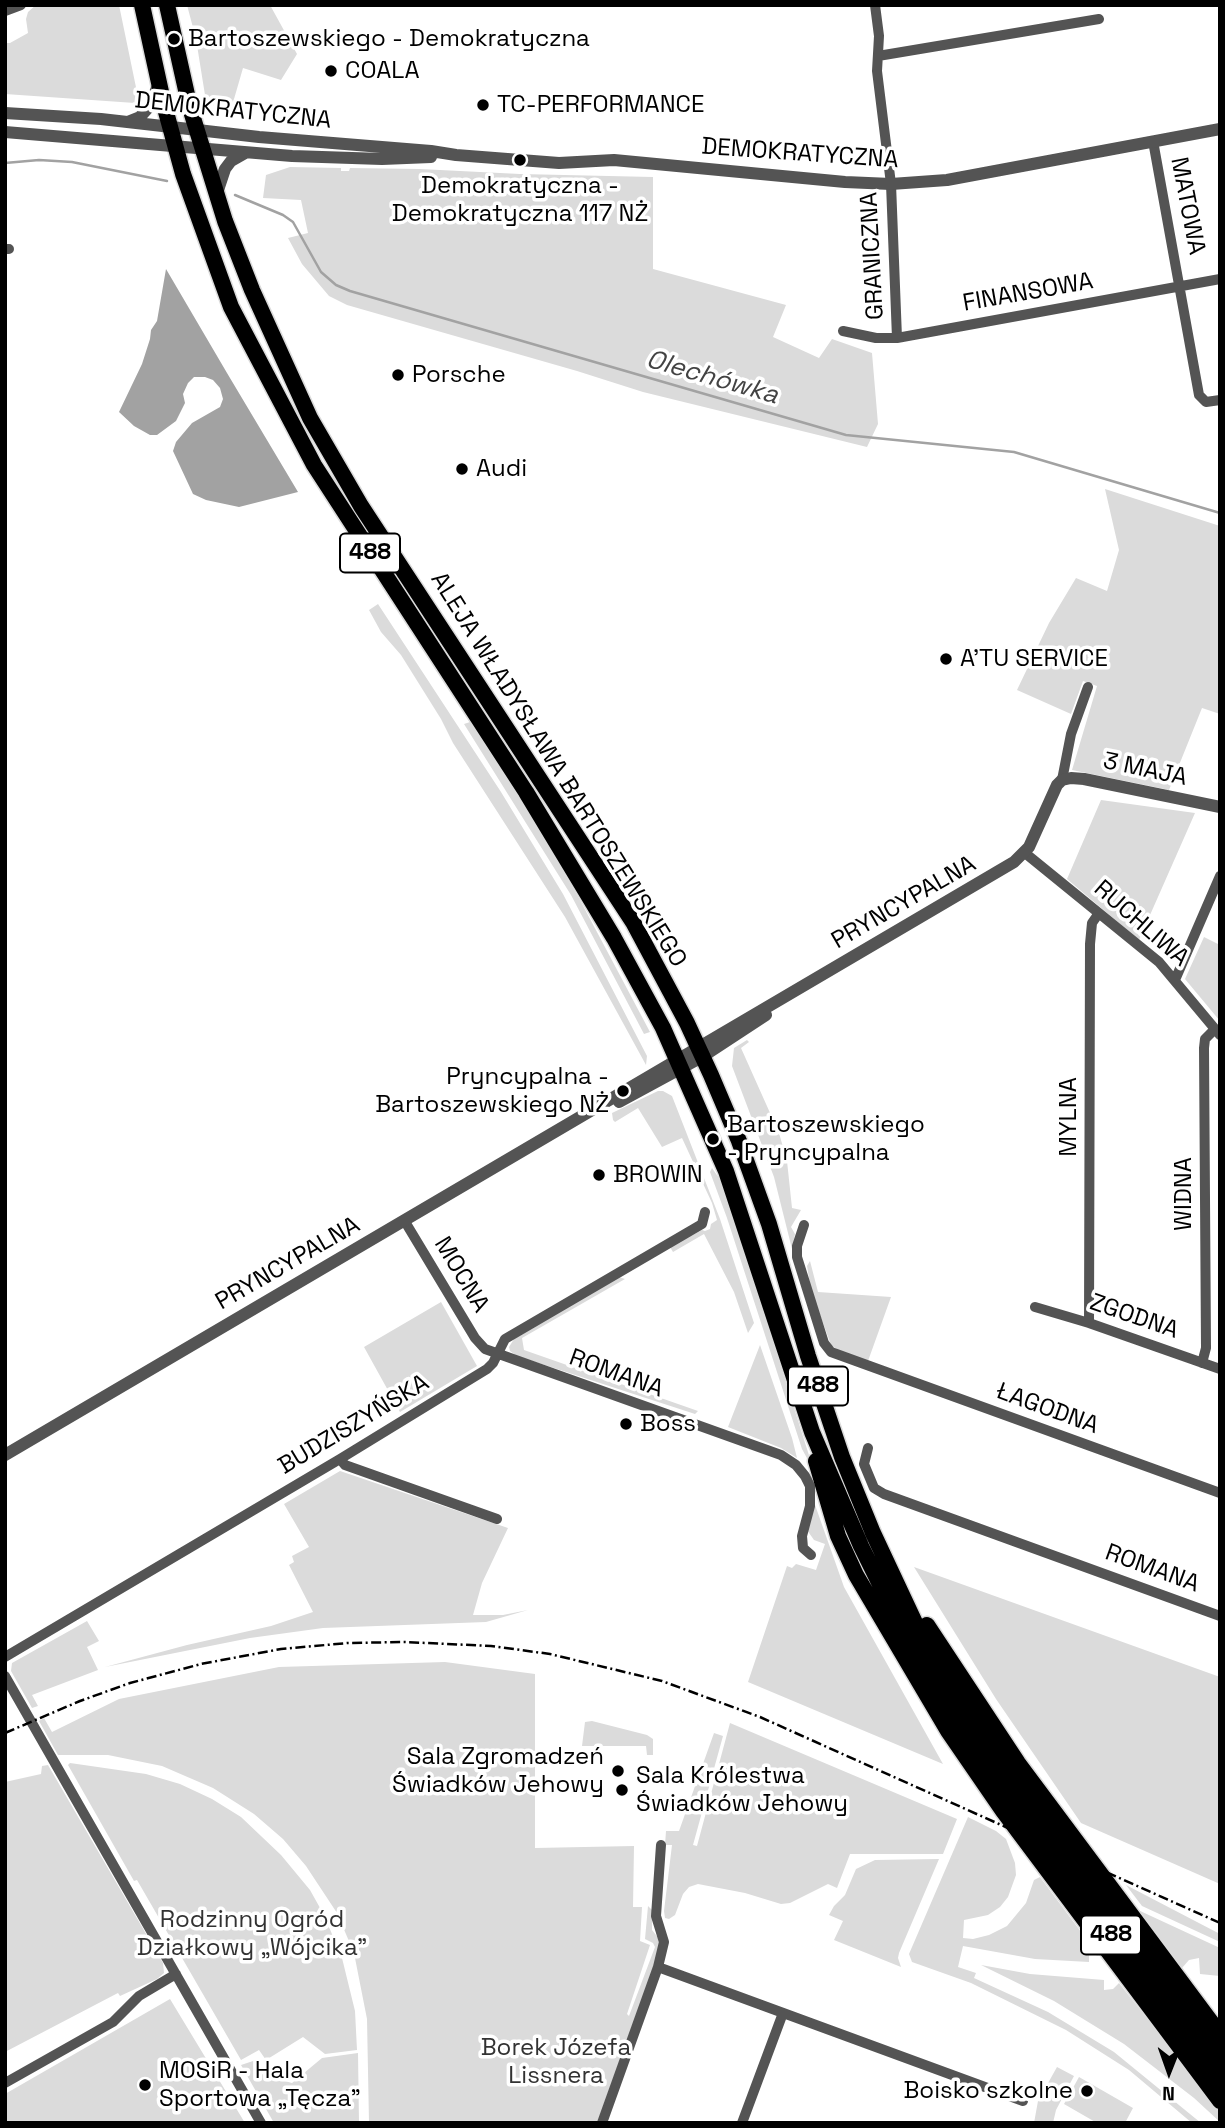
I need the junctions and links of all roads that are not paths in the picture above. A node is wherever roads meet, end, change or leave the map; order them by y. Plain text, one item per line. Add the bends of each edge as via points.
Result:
1 (21, 5) edge
2 (142, 5) edge
3 (167, 5) edge
4 (875, 5) edge
5 (5, 11) edge
6 (1099, 19) dead end
7 (878, 56) junction
8 (159, 84) junction
9 (5, 113) edge
10 (130, 122) junction
11 (169, 127) junction
12 (1220, 129) edge
13 (196, 130) junction
14 (5, 132) edge
15 (1153, 141) junction
16 (174, 145) junction
17 (201, 148) junction
18 (247, 152) junction
19 (456, 155) junction
20 (891, 184) junction
21 (216, 197) junction
22 (1220, 279) edge
23 (1180, 286) junction
24 (843, 331) dead end
25 (897, 338) junction
26 (1220, 400) edge
27 (1088, 687) dead end
28 (1062, 780) junction
29 (1220, 807) edge
30 (1025, 853) junction
31 (1220, 876) edge
32 (1099, 913) junction
33 (1175, 980) junction
34 (1217, 1032) edge
35 (700, 1052) junction
36 (680, 1063) junction
37 (705, 1212) dead end
38 (404, 1220) junction
39 (804, 1225) dead end
40 (1035, 1307) dead end
41 (1089, 1323) junction
42 (485, 1349) joint
43 (496, 1353) junction
44 (1202, 1363) junction
45 (1220, 1369) edge
46 (812, 1432) junction
47 (868, 1448) dead end
48 (5, 1455) edge
49 (340, 1459) junction
50 (1220, 1493) edge
51 (497, 1519) dead end
52 (811, 1555) dead end
53 (898, 1586) junction
54 (1220, 1616) edge
55 (5, 1657) edge
56 (5, 1676) edge
57 (661, 1845) dead end
58 (658, 1967) junction
59 (176, 1974) junction
60 (783, 2013) junction
61 (1220, 2034) edge
62 (1220, 2056) edge
63 (1220, 2079) edge
64 (5, 2083) edge
65 (1023, 2101) dead end
66 (1220, 2101) edge
67 (746, 2121) edge
68 (261, 2123) edge
69 (602, 2123) edge

1 - 5 street
2 - 8 main road, ALEJA WŁADYSŁAWA BARTOSZEWSKIEGO / 488
3 - 13 main road, ALEJA WŁADYSŁAWA BARTOSZEWSKIEGO / 488
4 - 7 street, GRANICZNA
6 - 7 street
7 - 20 street, GRANICZNA
8 - 10 street via 148,108
8 - 11 main road, ALEJA WŁADYSŁAWA BARTOSZEWSKIEGO / 488
9 - 10 street, DEMOKRATYCZNA
10 - 11 street, DEMOKRATYCZNA
11 - 13 street, DEMOKRATYCZNA
11 - 16 main road, ALEJA WŁADYSŁAWA BARTOSZEWSKIEGO / 488
12 - 15 street, DEMOKRATYCZNA
13 - 17 main road, ALEJA WŁADYSŁAWA BARTOSZEWSKIEGO / 488
13 - 19 street, DEMOKRATYCZNA
14 - 16 street, DEMOKRATYCZNA
15 - 20 street, DEMOKRATYCZNA via 947,180
15 - 23 street, MATOWA
16 - 17 street, DEMOKRATYCZNA
16 - 36 main road, ALEJA WŁADYSŁAWA BARTOSZEWSKIEGO / 488 via 231,307 284,412 346,517 526,792 629,964
17 - 18 street, DEMOKRATYCZNA
17 - 21 main road, ALEJA WŁADYSŁAWA BARTOSZEWSKIEGO / 488
18 - 19 street, DEMOKRATYCZNA via 382,159
18 - 21 street via 227,165
19 - 20 street, DEMOKRATYCZNA via 559,163 614,160
20 - 25 street, GRANICZNA
21 - 35 main road, ALEJA WŁADYSŁAWA BARTOSZEWSKIEGO / 488 via 252,290 330,456 633,922
22 - 23 street, FINANSOWA
23 - 25 street, FINANSOWA
23 - 26 street, MATOWA via 1199,395 1203,400
24 - 25 street, FINANSOWA
27 - 28 street
28 - 29 street, 3 MAJA via 1084,779
28 - 30 street
30 - 32 street, RUCHLIWA
30 - 35 street, PRYNCYPALNA
31 - 33 street
32 - 33 street, RUCHLIWA
32 - 41 street, MYLNA via 1092,923 1090,944
33 - 34 street, RUCHLIWA
34 - 44 street, WIDNA via 1205,1039 1204,1048 1206,1348
35 - 36 street, PRYNCYPALNA
35 - 53 main road, ALEJA WŁADYSŁAWA BARTOSZEWSKIEGO / 488 via 754,1180 842,1457
36 - 38 street, PRYNCYPALNA
36 - 46 main road, ALEJA WŁADYSŁAWA BARTOSZEWSKIEGO / 488 via 739,1207
37 - 43 street, BUDZISZYŃSKA via 702,1224 505,1339
38 - 42 street, MOCNA
38 - 48 street, PRYNCYPALNA
39 - 50 street, ŁAGODNA via 797,1257 824,1343 831,1352
40 - 41 street, ZGODNA
41 - 44 street, ZGODNA
42 - 43 street, ROMANA
43 - 49 street, BUDZISZYŃSKA via 486,1369
43 - 52 street, ROMANA via 786,1458 810,1486 802,1536 803,1548
44 - 45 street, ZGODNA
46 - 63 main road, ALEJA WŁADYSŁAWA BARTOSZEWSKIEGO / 488 via 881,1588 957,1723
46 - 66 main road via 838,1536 940,1719 1003,1811
47 - 54 street, ROMANA via 864,1464 880,1492
49 - 51 street via 345,1465
49 - 55 street, BUDZISZYŃSKA
53 - 61 main road via 1018,1763
53 - 62 main road, ALEJA WŁADYSŁAWA BARTOSZEWSKIEGO / 488 via 930,1651 995,1754
56 - 59 street
57 - 58 street via 656,1916 664,1942
58 - 60 street
58 - 69 street
59 - 64 street via 139,1996 113,2022
59 - 68 street
60 - 65 street
60 - 67 street

